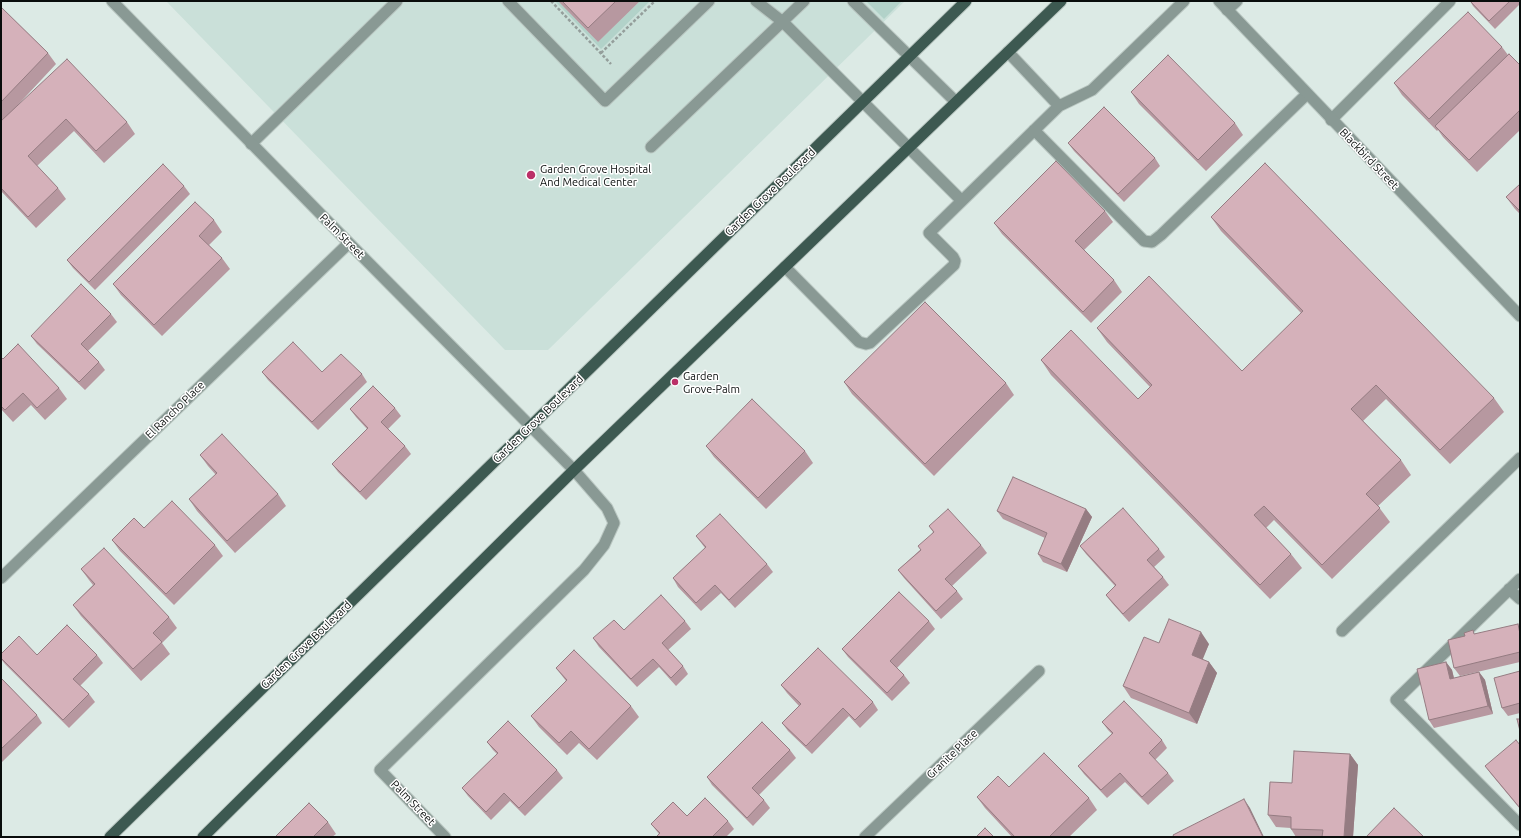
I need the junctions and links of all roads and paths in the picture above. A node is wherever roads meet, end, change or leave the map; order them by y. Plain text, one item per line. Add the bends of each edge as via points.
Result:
1 (112, 1) edge
2 (397, 1) edge
3 (508, 1) edge
4 (550, 1) edge
5 (655, 1) edge
6 (709, 1) edge
7 (756, 1) edge
8 (804, 1) edge
9 (853, 1) edge
10 (966, 1) edge
11 (1061, 1) edge
12 (1184, 1) edge
13 (1218, 1) edge
14 (1237, 1) edge
15 (1450, 1) edge
16 (1227, 10) junction
17 (783, 22) junction
18 (1008, 52) junction
19 (601, 53) junction
20 (909, 56) junction
21 (626, 80) junction
22 (1307, 94) junction
23 (863, 101) junction
24 (956, 102) junction
25 (1059, 106) junction
26 (1331, 120) junction
27 (1034, 130) junction
28 (251, 144) junction
29 (651, 147) dead end
30 (909, 147) junction
31 (961, 200) junction
32 (349, 243) junction
33 (785, 267) junction
34 (1520, 316) edge
35 (531, 426) junction
36 (1520, 458) edge
37 (574, 470) junction
38 (1, 578) edge
39 (1520, 579) edge
40 (1509, 588) junction
41 (1520, 599) edge
42 (1342, 631) dead end
43 (1039, 671) dead end
44 (1520, 825) edge
45 (110, 837) edge
46 (203, 837) edge
47 (446, 837) edge
48 (865, 837) edge

1 - 28 street, Palm Street
2 - 28 street
3 - 21 street via 605,100
4 - 19 path
5 - 19 path
6 - 21 street
7 - 17 street
8 - 17 street
9 - 20 street
10 - 20 main road, Garden Grove Boulevard
11 - 18 main road
12 - 25 street via 1092,90
13 - 16 street, Blackbird Street
14 - 16 street
15 - 26 street
16 - 22 street, Blackbird Street
17 - 23 street
17 - 29 street
18 - 24 main road
18 - 25 street
19 - 21 path
20 - 23 main road, Garden Grove Boulevard
20 - 24 street
22 - 26 street, Blackbird Street
22 - 27 street via 1152,242 1144,241
23 - 30 street
23 - 35 main road, Garden Grove Boulevard
24 - 30 main road
25 - 27 street
26 - 34 street, Blackbird Street
27 - 31 street
28 - 32 street, Palm Street
30 - 31 street
30 - 33 main road
31 - 33 street via 929,233 953,257 954,265 870,343 859,342
32 - 35 street, Palm Street
32 - 38 street, El Rancho Place
33 - 37 main road
35 - 37 street, Palm Street
35 - 45 main road, Garden Grove Boulevard
36 - 42 street
37 - 46 main road
37 - 47 street, Palm Street via 608,508 614,523 604,545 584,570 380,770
39 - 40 street
40 - 41 street
40 - 44 street via 1396,700
43 - 48 street, Granite Place

